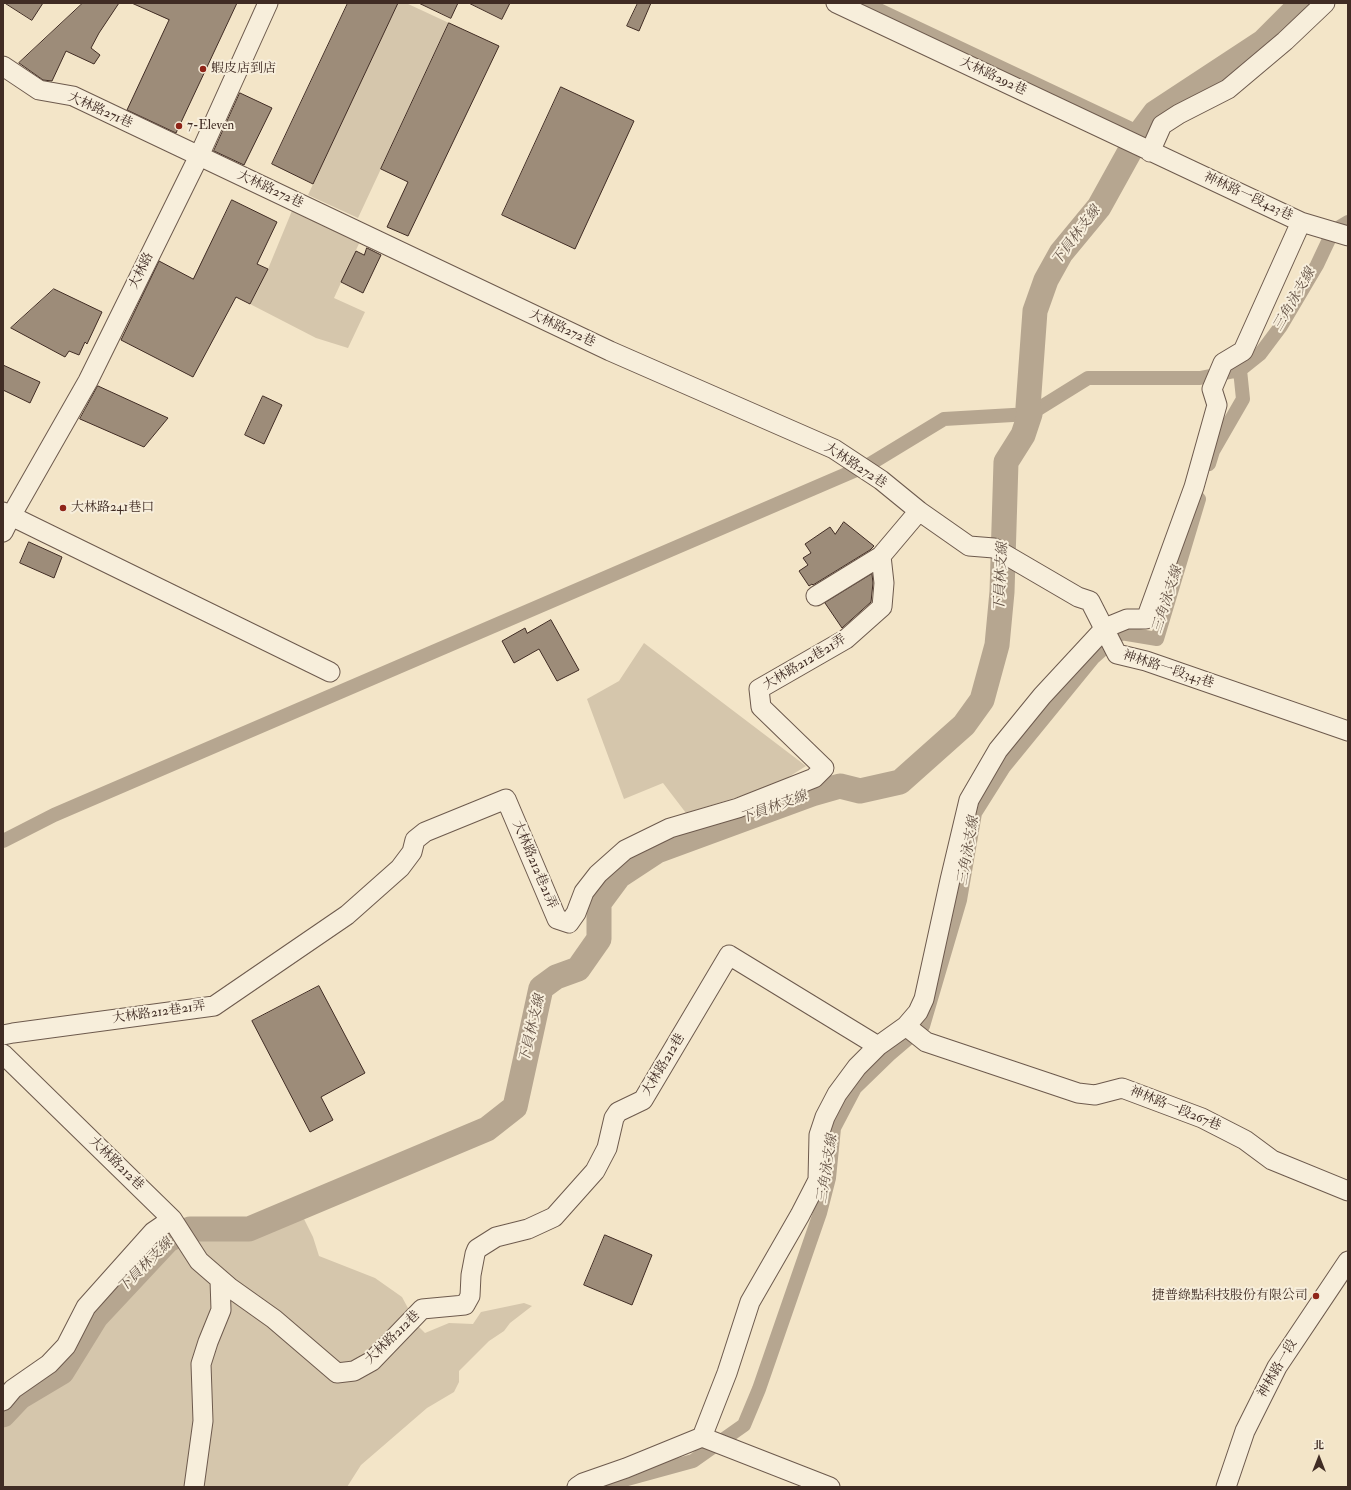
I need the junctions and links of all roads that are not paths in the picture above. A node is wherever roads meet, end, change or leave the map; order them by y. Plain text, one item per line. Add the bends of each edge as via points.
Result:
1 (268, 3) edge
2 (836, 3) edge
3 (1325, 3) edge
4 (3, 66) edge
5 (1150, 152) junction
6 (199, 156) junction
7 (1301, 222) junction
8 (1348, 236) edge
9 (918, 511) junction
10 (6, 520) edge
11 (881, 556) junction
12 (816, 596) dead end
13 (1105, 628) junction
14 (330, 672) dead end
15 (1348, 731) edge
16 (906, 1026) junction
17 (3, 1035) edge
18 (878, 1046) junction
19 (3, 1054) edge
20 (1348, 1191) edge
21 (172, 1218) junction
22 (1348, 1261) edge
23 (220, 1280) junction
24 (3, 1400) edge
25 (702, 1437) junction
26 (194, 1487) edge
27 (577, 1487) edge
28 (830, 1487) edge
29 (1226, 1487) edge

1 - 6 street, 大林路
2 - 5 street, 大林路292巷
3 - 5 street via 1228,89 1162,125
4 - 6 street, 大林路271巷 via 39,90 73,96
5 - 7 street, 神林路一段423巷
6 - 9 street, 大林路272巷 via 610,351 834,449 881,480
6 - 10 street, 大林路 via 88,381
7 - 8 street, 神林路一段423巷
7 - 13 street via 1243,351 1223,363 1212,390 1217,405 1194,487 1146,619 1127,619
9 - 11 street
9 - 13 street, 神林路一段343巷 via 969,546 994,548 1078,597 1090,601
10 - 14 street
11 - 12 street
11 - 17 street, 大林路212巷21弄 via 884,583 882,607 846,639 759,689 761,707 824,768 814,778 786,790 738,808 670,828 626,850 598,874 584,892 569,923 557,919 506,799 425,832 415,840 412,852 400,868 347,915 214,1006
13 - 15 street, 神林路一段343巷 via 1117,654 1146,661
13 - 16 street via 1042,696 998,750 969,800 924,999 918,1012
16 - 18 street
16 - 20 street, 神林路一段267巷 via 926,1042 1078,1093 1096,1095 1122,1088 1202,1118 1245,1140 1272,1160
18 - 23 street, 大林路212巷 via 730,955 643,1100 618,1112 614,1118 607,1148 595,1172 554,1217 496,1237 477,1249 474,1254 470,1296 465,1305 422,1309 372,1361 354,1371 337,1373 274,1318
18 - 25 street via 857,1067 824,1117 819,1135 818,1180 750,1302 727,1373
19 - 21 street, 大林路212巷
21 - 23 street, 大林路212巷 via 199,1262
21 - 24 street via 153,1232 86,1307 66,1346 49,1364 13,1389
22 - 29 street, 神林路一段 via 1277,1366 1245,1431
23 - 26 street via 221,1310 202,1364 203,1421
25 - 27 street
25 - 28 street

